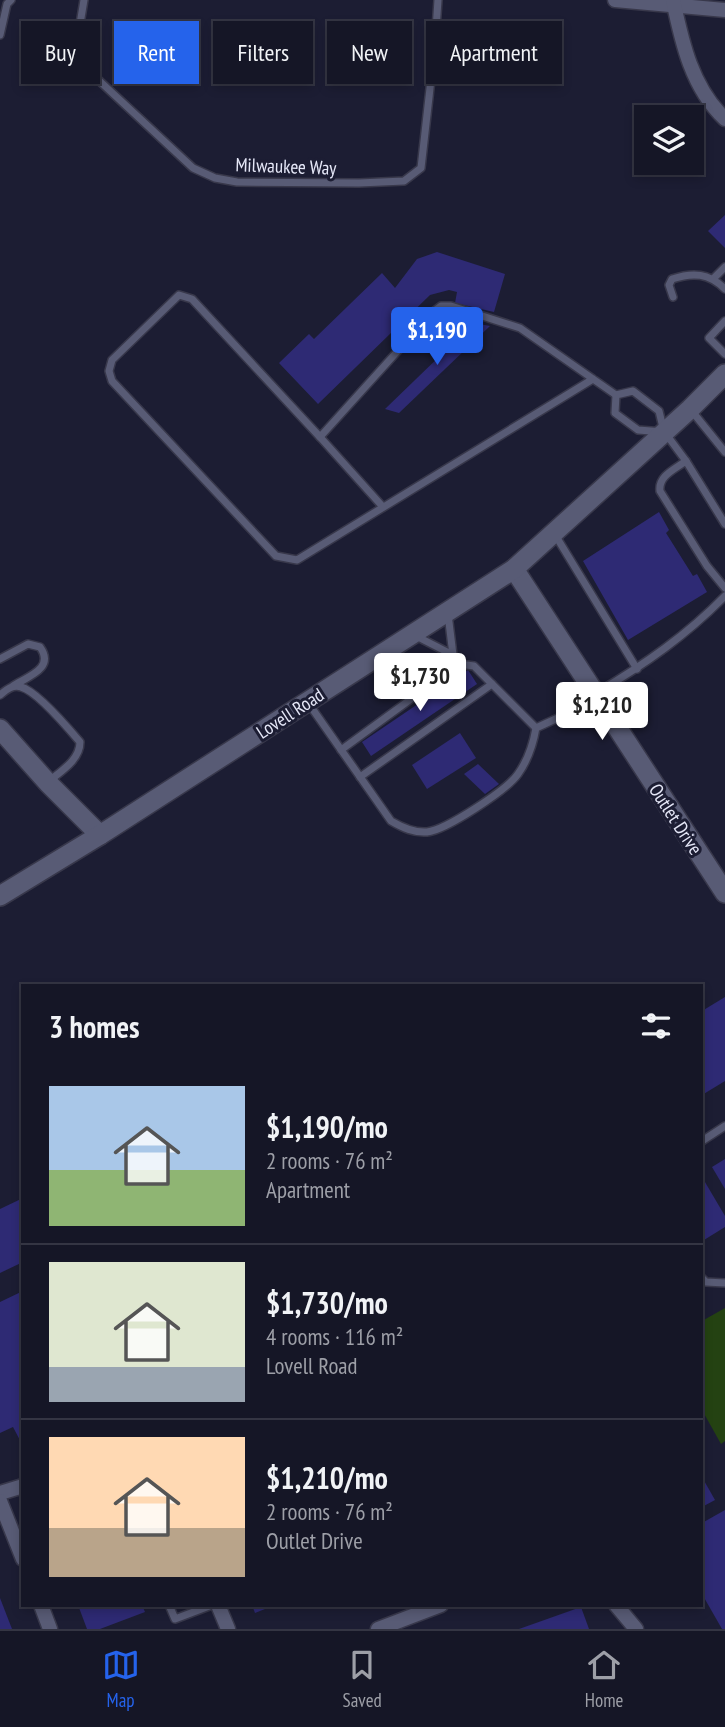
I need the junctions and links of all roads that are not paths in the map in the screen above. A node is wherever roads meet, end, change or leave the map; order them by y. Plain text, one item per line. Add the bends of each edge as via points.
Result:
1 (11, 0) edge
2 (84, 0) edge
3 (438, 0) edge
4 (615, 0) edge
5 (674, 2) edge
6 (725, 9) edge
7 (0, 35) edge
8 (725, 119) edge
9 (725, 267) edge
10 (714, 278) junction
11 (725, 289) edge
12 (673, 297) dead end
13 (725, 321) edge
14 (725, 354) edge
15 (725, 374) edge
16 (593, 379) junction
17 (616, 395) junction
18 (690, 409) junction
19 (664, 432) junction
20 (320, 436) junction
21 (725, 452) edge
22 (686, 461) junction
23 (383, 508) junction
24 (725, 524) edge
25 (554, 532) junction
26 (514, 569) junction
27 (725, 588) edge
28 (725, 596) edge
29 (447, 611) junction
30 (413, 634) junction
31 (453, 655) junction
32 (0, 659) edge
33 (459, 664) junction
34 (635, 670) junction
35 (492, 684) junction
36 (12, 687) junction
37 (0, 695) edge
38 (596, 697) junction
39 (307, 703) junction
40 (536, 728) junction
41 (0, 729) edge
42 (341, 750) junction
43 (360, 777) junction
44 (48, 783) junction
45 (100, 835) junction
46 (725, 893) edge
47 (0, 896) edge
48 (725, 1126) edge
49 (703, 1140) edge
50 (703, 1279) edge
51 (725, 1283) edge
52 (21, 1487) edge
53 (0, 1493) edge
54 (0, 1501) edge
55 (21, 1554) edge
56 (42, 1607) edge
57 (170, 1607) edge
58 (207, 1607) edge
59 (219, 1607) edge
60 (436, 1607) edge
61 (618, 1607) edge
62 (175, 1619) junction
63 (50, 1629) edge
64 (179, 1629) edge
65 (228, 1629) edge
66 (378, 1629) edge
67 (636, 1629) edge

1 - 7 lane
2 - 3 lane, Milwaukee Way via 81,51 92,74 193,168 237,182 359,183 404,181 421,167
4 - 5 street
5 - 6 street
5 - 8 street via 689,65 713,108
9 - 10 lane
10 - 11 lane
10 - 12 lane via 687,275 672,279
13 - 14 lane via 709,338
15 - 18 main road, Lovell Road
16 - 17 lane
16 - 20 lane via 520,328 441,306
16 - 23 lane
17 - 19 lane via 633,391 659,411
17 - 19 lane via 615,413 638,430
18 - 19 main road, Lovell Road
18 - 21 lane
19 - 22 lane
19 - 25 main road, Lovell Road
20 - 23 lane
20 - 23 lane via 192,299 179,295 112,360 112,381 276,556 297,561
22 - 24 lane
22 - 27 lane via 662,479 660,491
25 - 26 main road, Lovell Road
25 - 34 lane
26 - 29 main road, Lovell Road
26 - 38 main road, Outlet Drive
28 - 34 lane via 676,642
29 - 30 main road, Lovell Road
29 - 31 lane
30 - 31 lane
30 - 39 main road, Lovell Road
31 - 33 lane
32 - 36 lane via 28,644 40,647 46,655 41,668
33 - 35 lane via 474,666
33 - 42 lane
34 - 38 lane
35 - 40 lane
35 - 43 lane
36 - 37 lane
36 - 44 lane via 27,690 80,742 72,761
38 - 40 lane
38 - 46 main road, Outlet Drive
39 - 42 lane
39 - 45 main road, Lovell Road
40 - 43 lane via 532,750 509,784 442,829 405,830 391,821
41 - 44 main road
42 - 43 lane
44 - 45 main road
45 - 47 main road, Lovell Road
48 - 49 lane
50 - 51 lane
52 - 53 street
54 - 55 street
56 - 63 street
57 - 62 lane
58 - 62 lane
59 - 65 street
60 - 66 street
61 - 67 street
62 - 64 lane

